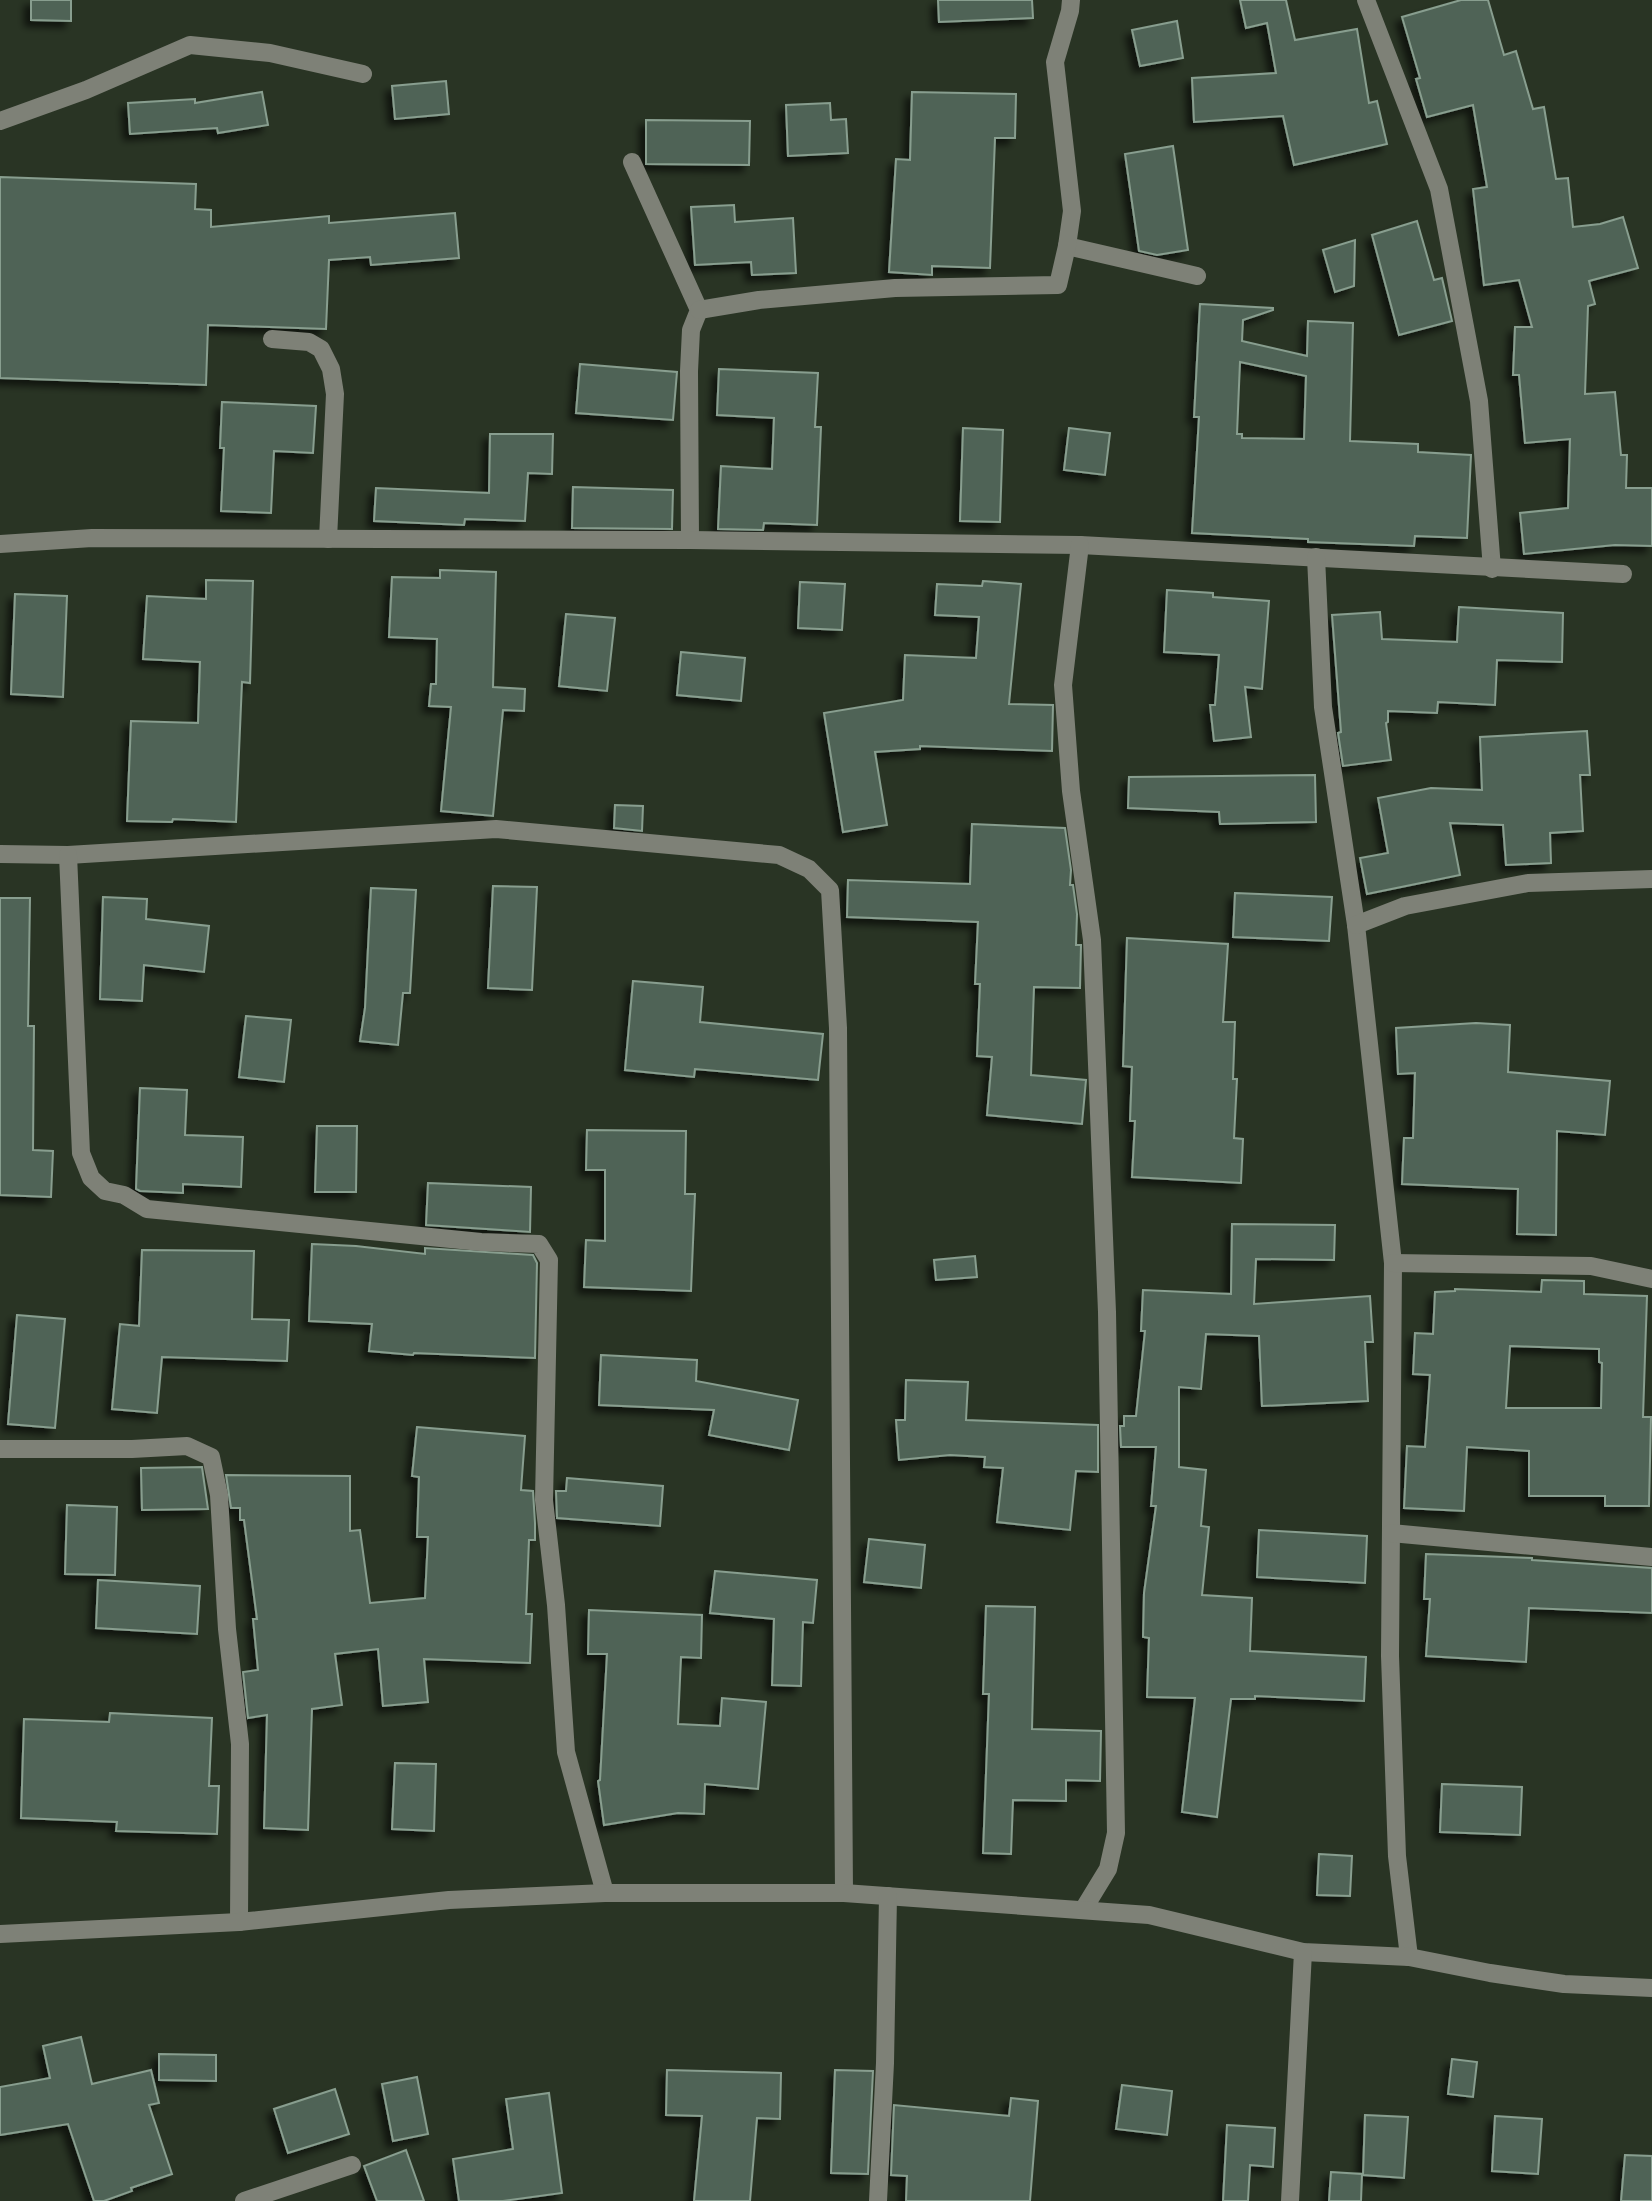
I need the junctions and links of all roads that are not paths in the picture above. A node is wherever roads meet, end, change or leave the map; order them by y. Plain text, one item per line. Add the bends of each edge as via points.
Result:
1 (1071, 0) edge
2 (1366, 0) edge
3 (363, 74) dead end
4 (0, 121) edge
5 (632, 162) dead end
6 (1068, 246) junction
7 (1197, 276) dead end
8 (699, 310) junction
9 (272, 340) dead end
10 (328, 539) junction
11 (690, 540) junction
12 (0, 544) edge
13 (1080, 545) junction
14 (1316, 557) junction
15 (1492, 569) junction
16 (1623, 574) dead end
17 (0, 854) edge
18 (68, 855) junction
19 (1652, 879) edge
20 (1356, 925) junction
21 (1393, 1263) junction
22 (1652, 1279) edge
23 (0, 1449) edge
24 (1391, 1534) junction
25 (1652, 1557) edge
26 (844, 1892) junction
27 (605, 1893) junction
28 (888, 1896) junction
29 (1083, 1910) junction
30 (239, 1922) junction
31 (0, 1934) edge
32 (1303, 1952) junction
33 (1409, 1956) junction
34 (1652, 1988) edge
35 (352, 2165) dead end
36 (244, 2201) edge
37 (878, 2201) edge
38 (1290, 2201) edge

1 - 6 street via 1055,62 1072,211
2 - 15 street via 1439,189 1479,401
3 - 4 street via 270,53 190,45
5 - 8 street
6 - 7 street
6 - 8 street via 1058,285 895,288
8 - 11 street via 691,330 689,371
9 - 10 street via 309,342 321,349 331,369 335,394
10 - 11 street
10 - 12 street via 92,538
11 - 13 street
13 - 14 street
13 - 29 street via 1063,685 1071,791 1093,954 1107,1312 1116,1833 1108,1868
14 - 15 street
14 - 20 street via 1323,706
15 - 16 street
17 - 18 street
18 - 26 street via 496,829 779,855 809,869 830,890 838,1028
18 - 27 street via 80,1153 91,1178 105,1191 124,1195 147,1209 539,1244 546,1251 550,1260 544,1500 566,1752
19 - 20 street via 1528,883 1405,906
20 - 21 street
21 - 22 street via 1591,1266
21 - 24 street
23 - 30 street via 187,1446 211,1457 219,1495 240,1744
24 - 25 street
24 - 33 street via 1397,1856
26 - 27 street
26 - 28 street
27 - 30 street via 449,1900
28 - 29 street
28 - 37 street
29 - 32 street via 1149,1915
30 - 31 street
32 - 33 street
32 - 38 street
33 - 34 street via 1564,1984
35 - 36 street

